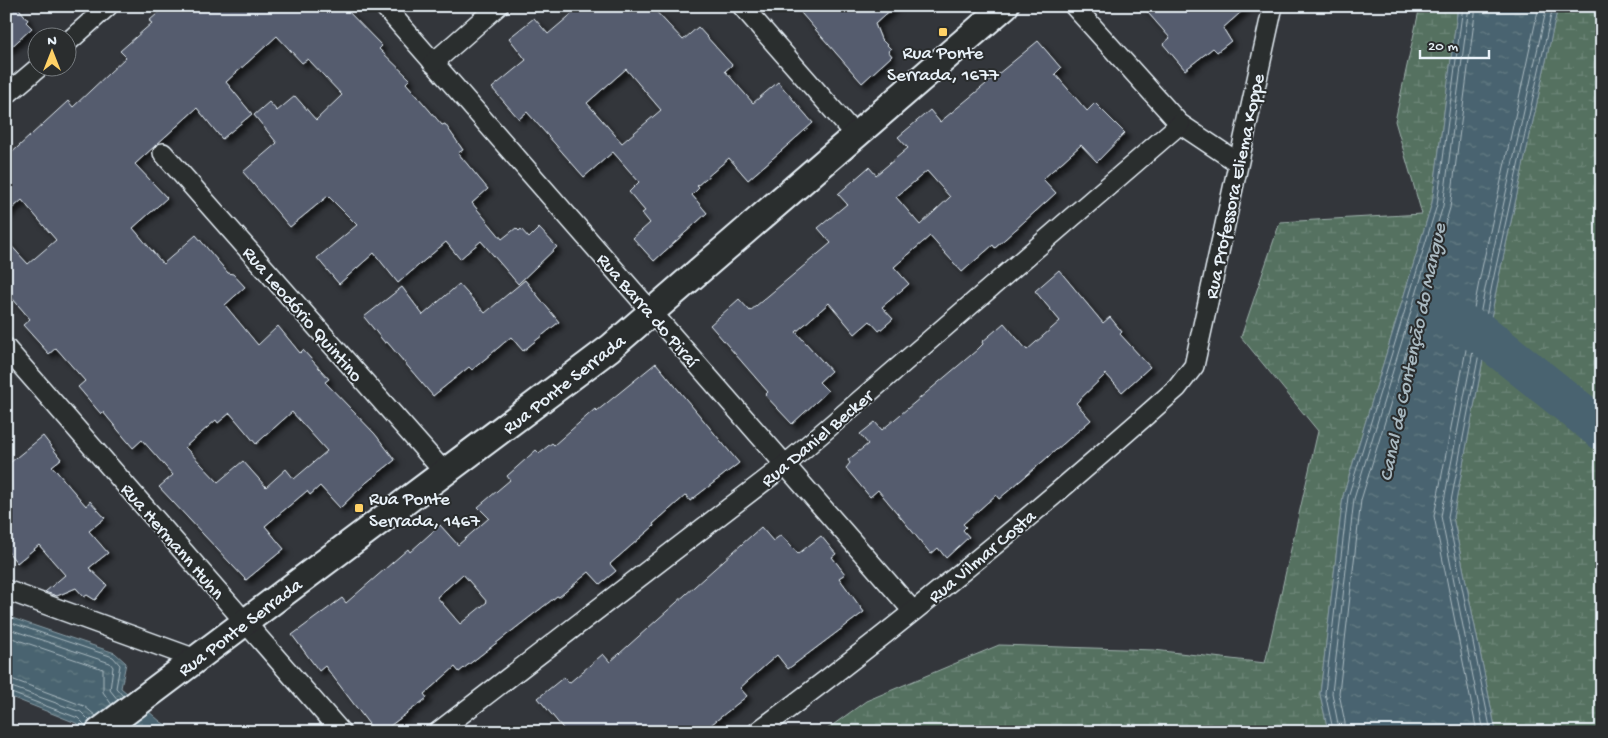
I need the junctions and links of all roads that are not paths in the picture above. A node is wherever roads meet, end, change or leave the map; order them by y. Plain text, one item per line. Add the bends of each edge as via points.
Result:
1 (108, 6) edge
2 (384, 6) edge
3 (498, 6) edge
4 (742, 6) edge
5 (1005, 6) edge
6 (1074, 6) edge
7 (1272, 6) edge
8 (78, 33) edge
9 (433, 63) junction
10 (28, 76) edge
11 (6, 95) edge
12 (1180, 124) junction
13 (855, 135) junction
14 (163, 154) dead end
15 (1237, 162) junction
16 (652, 312) junction
17 (6, 348) edge
18 (1194, 366) joint
19 (785, 465) junction
20 (445, 472) junction
21 (6, 590) edge
22 (913, 611) junction
23 (246, 621) junction
24 (196, 659) junction
25 (99, 732) edge
26 (341, 732) edge
27 (438, 732) edge
28 (757, 732) edge

1 - 8 street
2 - 9 street, Rua Barra do Piraí
3 - 9 street
4 - 13 street
5 - 13 street, Rua Ponte Serrada
6 - 12 street
7 - 15 street, Rua Professora Eliema Koppe
9 - 16 street, Rua Barra do Piraí
10 - 11 street
12 - 15 street
12 - 19 street, Rua Daniel Becker
13 - 16 street, Rua Ponte Serrada
14 - 20 street, Rua Leodório Quintino
15 - 18 street, Rua Professora Eliema Koppe
16 - 19 street, Rua Barra do Piraí
16 - 20 street, Rua Ponte Serrada via 580,371
17 - 23 street, Rua Hermann Huhn
18 - 22 street, Rua Vilmar Costa via 1176,388 1149,412
19 - 22 street, Rua Barra do Piraí
19 - 27 street, Rua Daniel Becker
20 - 23 street, Rua Ponte Serrada
21 - 24 street
22 - 28 street, Rua Vilmar Costa
23 - 24 street, Rua Ponte Serrada
23 - 26 street, Rua Hermann Huhn
24 - 25 street, Rua Ponte Serrada

